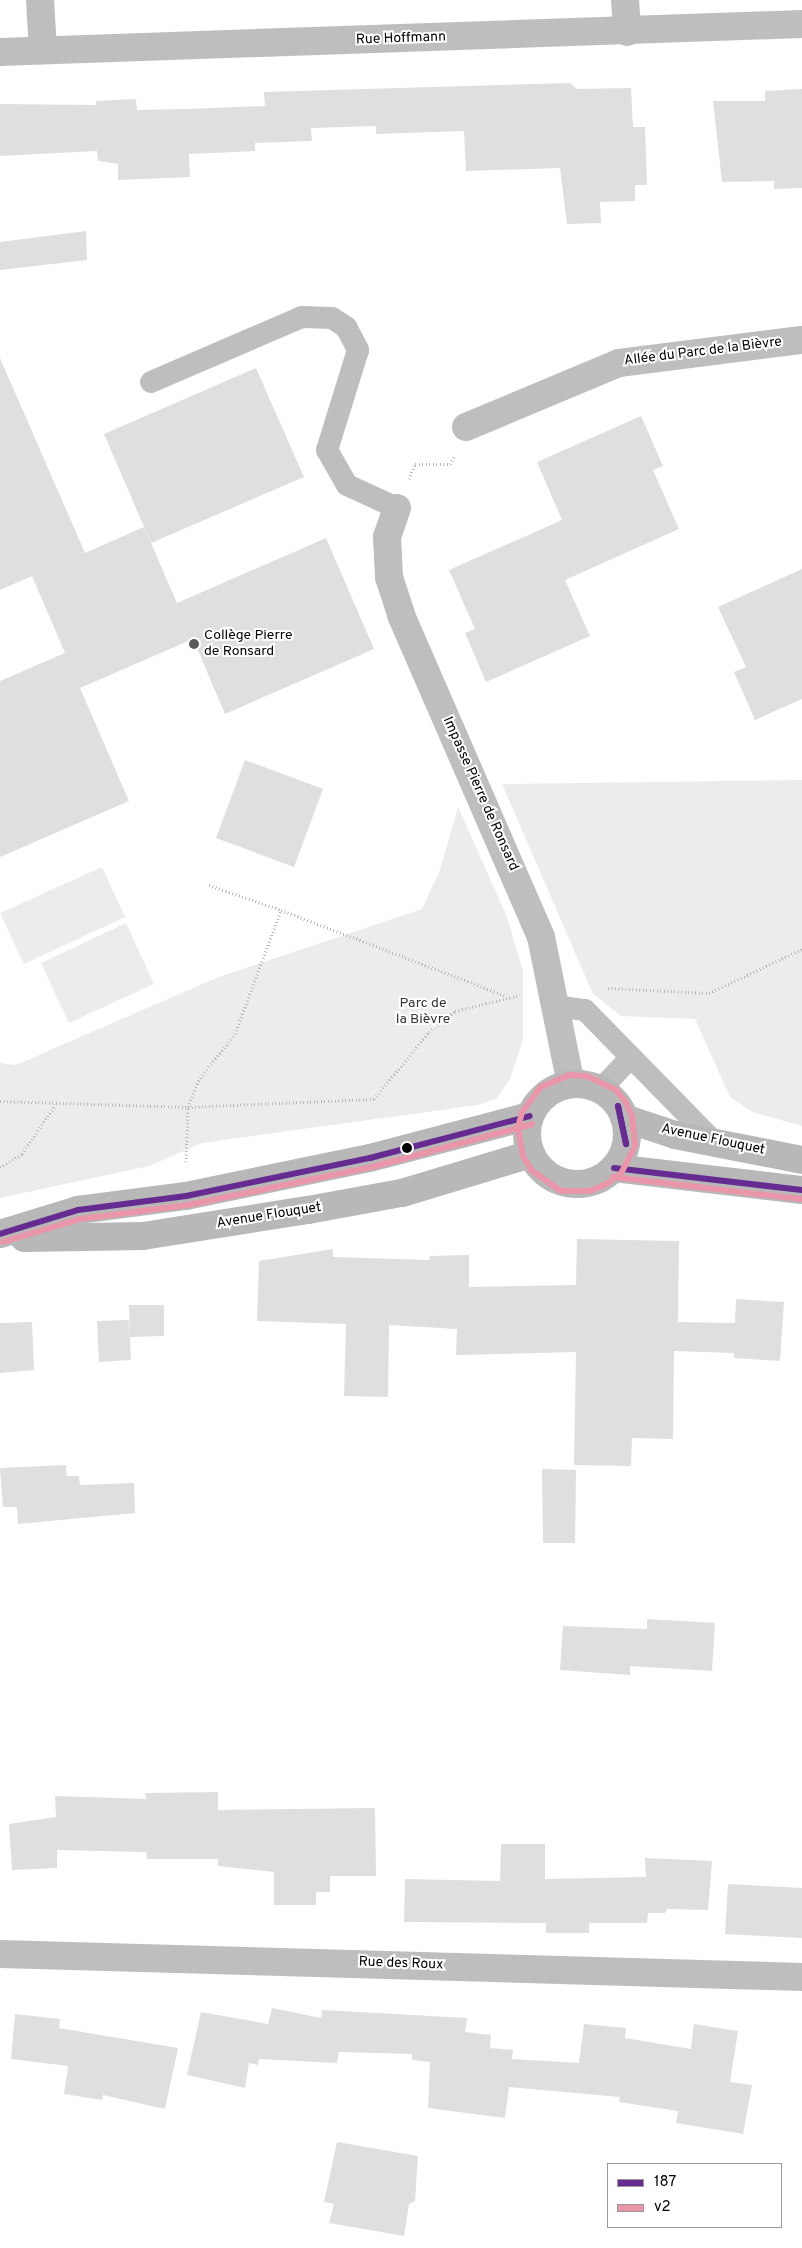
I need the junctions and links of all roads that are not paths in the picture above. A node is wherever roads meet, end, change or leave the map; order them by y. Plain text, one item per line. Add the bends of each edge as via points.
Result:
1 (40, 0) edge
2 (625, 0) edge
3 (802, 24) edge
4 (627, 32) junction
5 (43, 50) junction
6 (0, 52) edge
7 (802, 340) edge
8 (151, 382) dead end
9 (466, 427) road end
10 (397, 508) joint
11 (554, 1000) junction
12 (631, 1056) junction
13 (571, 1084) junction
14 (600, 1090) junction
15 (530, 1116) junction
16 (624, 1118) junction
17 (716, 1144) junction
18 (532, 1154) junction
19 (802, 1160) edge
20 (614, 1168) junction
21 (802, 1190) edge
22 (0, 1234) edge
23 (0, 1240) edge
24 (0, 1954) edge
25 (802, 1977) edge

1 - 5 street
2 - 4 street
3 - 4 street, Rue Hoffmann
4 - 5 street, Rue Hoffmann
5 - 6 street, Rue Hoffmann
7 - 9 street, Allée du Parc de la Bièvre via 620,362
8 - 10 lane via 302,317 332,318 346,327 358,350 327,450 347,485
10 - 11 street, Impasse Pierre de Ronsard via 387,537 389,577 400,616 523,891 541,937
11 - 12 lane via 585,1010
11 - 13 street, Impasse Pierre de Ronsard
12 - 14 lane
12 - 17 lane
13 - 14 main road
13 - 15 main road via 546,1094
14 - 16 main road
15 - 18 main road
15 - 22 main road via 370,1158 186,1196 78,1210
16 - 17 main road, Avenue Flouquet
16 - 20 main road via 626,1144
17 - 19 main road, Avenue Flouquet
18 - 20 main road via 538,1166 562,1182 590,1182
18 - 23 main road, Avenue Flouquet via 402,1193 308,1210 142,1236
20 - 21 main road
24 - 25 street, Rue des Roux

